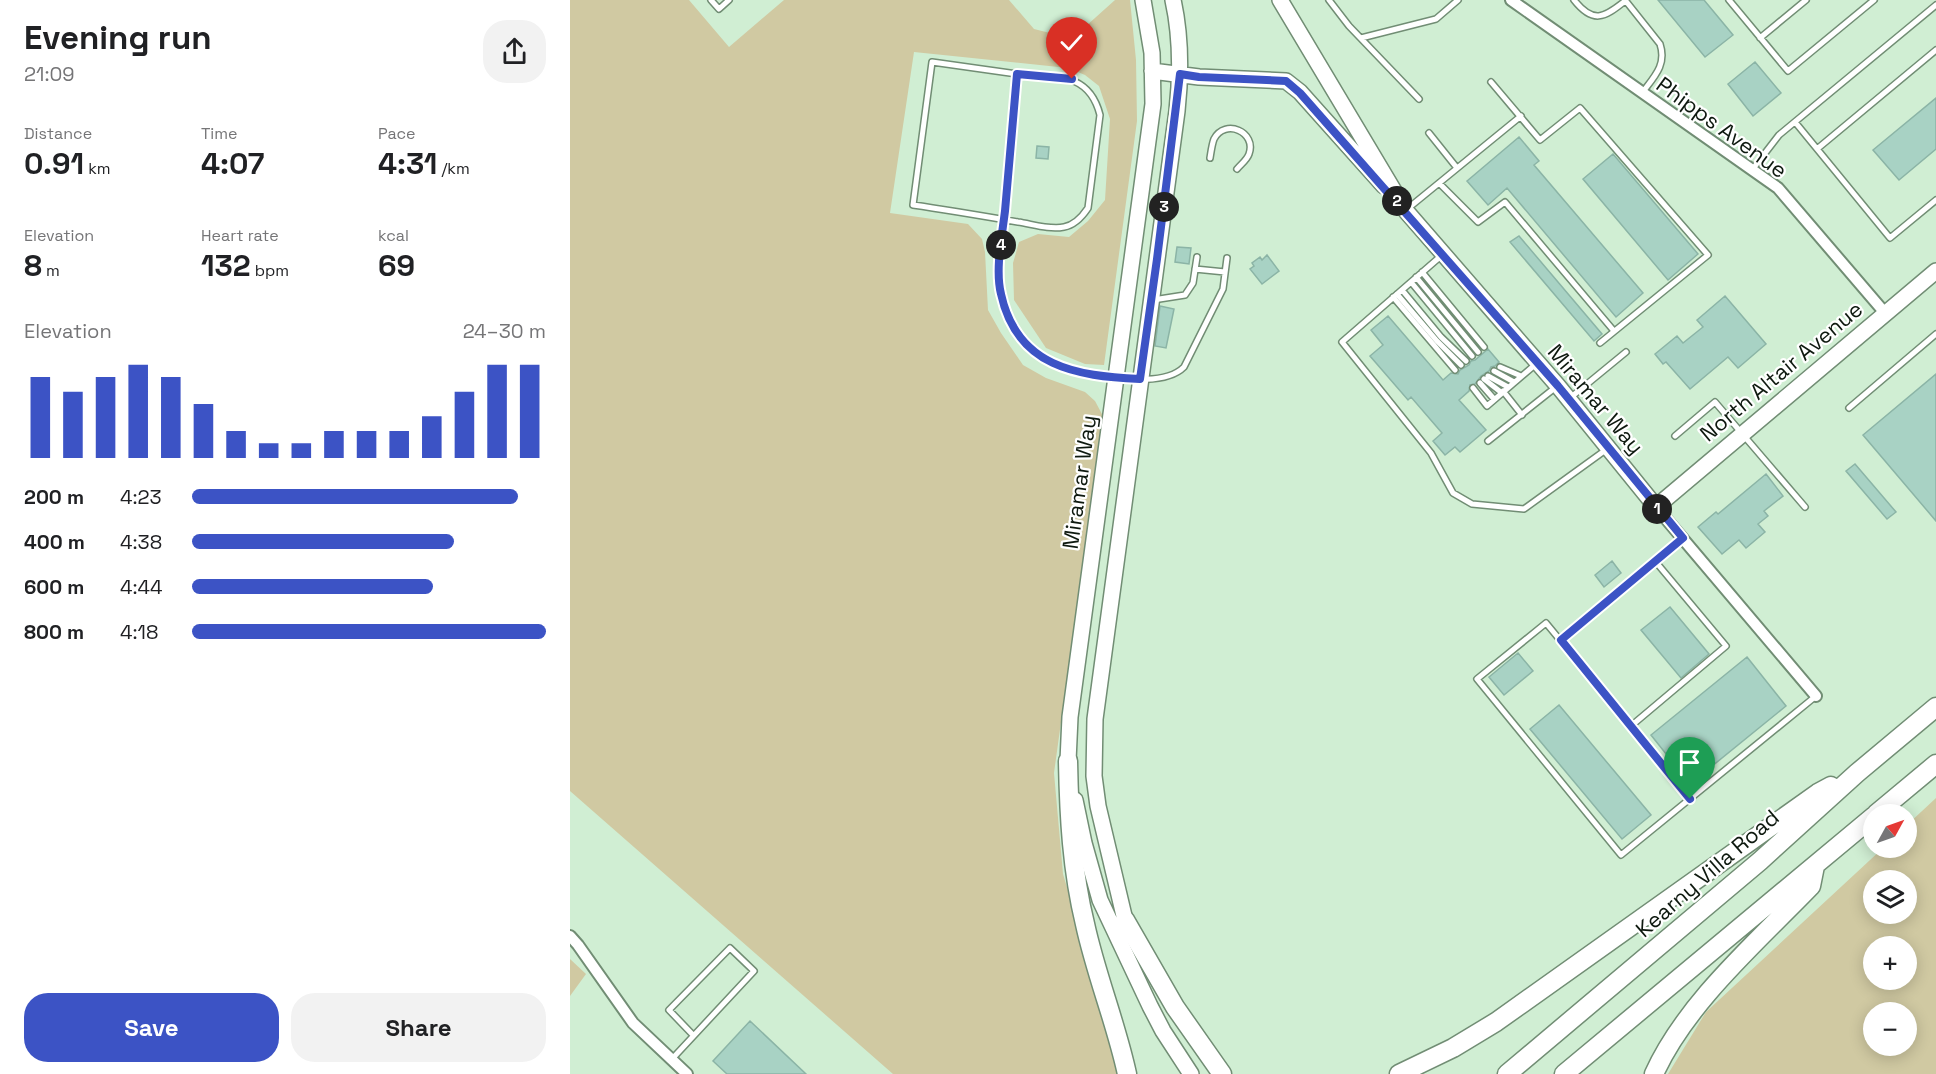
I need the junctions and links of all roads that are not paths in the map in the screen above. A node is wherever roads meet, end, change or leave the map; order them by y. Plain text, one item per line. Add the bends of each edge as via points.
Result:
1 (711, 0) edge
2 (729, 0) edge
3 (1143, 0) edge
4 (1173, 0) edge
5 (1280, 0) edge
6 (1329, 0) edge
7 (1458, 0) edge
8 (1511, 0) edge
9 (1574, 0) edge
10 (1625, 0) edge
11 (1729, 0) edge
12 (1806, 0) edge
13 (1874, 0) edge
14 (1936, 5) edge
15 (1360, 38) junction
16 (1760, 38) junction
17 (1936, 50) edge
18 (1152, 71) junction
19 (1017, 74) junction
20 (1180, 74) junction
21 (1491, 82) dead end
22 (1642, 93) junction
23 (1419, 99) dead end
24 (1521, 116) junction
25 (1795, 122) junction
26 (1429, 133) dead end
27 (1816, 148) junction
28 (1210, 158) dead end
29 (1457, 168) junction
30 (1237, 169) dead end
31 (1752, 170) junction
32 (1439, 183) junction
33 (1936, 200) edge
34 (1406, 211) junction
35 (1004, 219) junction
36 (1443, 255) junction
37 (1197, 257) dead end
38 (1227, 258) dead end
39 (1195, 269) junction
40 (1936, 271) edge
41 (1225, 272) junction
42 (1422, 272) junction
43 (1414, 280) junction
44 (1398, 294) junction
45 (1151, 300) junction
46 (1885, 313) junction
47 (1614, 331) junction
48 (1936, 334) edge
49 (1600, 343) dead end
50 (1484, 347) dead end
51 (1478, 352) dead end
52 (1626, 352) dead end
53 (1472, 356) dead end
54 (1463, 363) dead end
55 (1537, 363) junction
56 (1455, 370) dead end
57 (1521, 376) junction
58 (1115, 378) junction
59 (1140, 379) junction
60 (1514, 382) junction
61 (1558, 386) junction
62 (1473, 388) dead end
63 (1505, 390) junction
64 (1494, 399) junction
65 (1568, 399) junction
66 (1849, 408) dead end
67 (1522, 414) junction
68 (1742, 434) junction
69 (1674, 436) dead end
70 (1488, 441) dead end
71 (1608, 448) junction
72 (1656, 507) junction
73 (1805, 507) dead end
74 (1683, 538) junction
75 (1655, 561) junction
76 (1561, 640) junction
77 (1816, 696) joint
78 (1936, 707) edge
79 (1631, 726) junction
80 (1068, 761) junction
81 (1936, 764) edge
82 (1857, 773) junction
83 (1690, 799) junction
84 (1888, 804) edge
85 (1863, 825) edge
86 (1815, 866) junction
87 (1125, 920) junction
88 (570, 936) edge
89 (1129, 961) junction
90 (693, 1035) junction
91 (672, 1059) junction
92 (687, 1074) edge
93 (1127, 1074) edge
94 (1191, 1074) edge
95 (1222, 1074) edge
96 (1399, 1074) edge
97 (1507, 1074) edge
98 (1564, 1074) edge
99 (1654, 1074) edge

1 - 2 lane via 719,9
3 - 18 main road, Miramar Way
4 - 20 main road, Miramar Way
5 - 34 main road, Miramar Way
6 - 15 lane
7 - 15 lane via 1436,19
8 - 22 street, Phipps Avenue
9 - 10 lane via 1586,13 1599,16
10 - 22 lane via 1660,44 1662,52 1660,68
11 - 16 lane
12 - 16 lane
13 - 16 lane via 1788,71
14 - 25 lane
15 - 23 lane
17 - 27 lane
18 - 20 main road
18 - 58 main road, Miramar Way via 1153,104
19 - 35 lane
19 - 35 lane via 1072,79 1091,93 1100,115 1088,208 1082,217 1064,227
19 - 35 lane via 932,62 913,205
20 - 34 main road via 1286,81
20 - 45 main road, Miramar Way
21 - 24 lane
22 - 31 street, Phipps Avenue
24 - 29 lane
24 - 47 lane via 1540,140 1580,108 1708,255
25 - 27 lane
25 - 31 lane via 1779,135
26 - 29 lane
27 - 33 lane via 1890,238
28 - 30 lane via 1214,139 1221,131 1238,129 1248,137 1251,147
29 - 32 lane
31 - 46 street, Phipps Avenue via 1778,188
32 - 34 lane
32 - 47 lane via 1478,222 1505,202
34 - 36 main road, Miramar Way
35 - 58 lane via 1000,292 1010,322 1029,347 1055,366
36 - 42 lane
36 - 55 main road, Miramar Way
37 - 39 lane
38 - 41 lane
39 - 41 lane
39 - 45 lane via 1193,283 1185,295
40 - 46 main road, North Altair Avenue
41 - 59 lane via 1223,289 1184,368 1169,377
42 - 43 lane
42 - 50 lane
43 - 44 lane
43 - 51 lane
43 - 53 lane
44 - 54 lane via 1437,342
44 - 56 lane
44 - 71 lane via 1342,342 1431,453 1453,493 1472,504 1524,509
45 - 59 main road, Miramar Way
46 - 68 main road, North Altair Avenue
47 - 49 lane
48 - 66 lane
52 - 65 lane
55 - 57 lane
55 - 61 main road, Miramar Way
57 - 60 lane
57 - 60 lane via 1497,369
58 - 59 lane
58 - 80 main road, Miramar Way via 1070,717
59 - 87 main road, Miramar Way via 1094,744 1098,806
60 - 63 lane
61 - 65 main road, Miramar Way
61 - 67 lane
62 - 64 lane via 1487,406
63 - 64 lane
63 - 64 lane via 1484,379
63 - 67 lane
65 - 71 main road, Miramar Way
67 - 70 lane
68 - 69 lane via 1714,402
68 - 72 main road, North Altair Avenue
68 - 73 lane
71 - 72 main road, Miramar Way
72 - 74 street, Miramar Way
74 - 75 lane
74 - 77 street, Miramar Way
75 - 76 lane
75 - 79 lane via 1726,646
76 - 79 lane
76 - 83 lane via 1546,623 1477,680 1621,855
77 - 83 lane
78 - 82 main road, Kearny Villa Road
79 - 83 lane
80 - 89 main road, Miramar Way via 1100,900
80 - 93 main road via 1079,895
81 - 84 main road
82 - 96 main road via 1818,793 1496,1022
82 - 97 main road, Kearny Villa Road via 1760,861
85 - 86 main road
86 - 98 main road
86 - 99 main road via 1810,886 1701,1001 1676,1033
87 - 89 main road, Miramar Way
87 - 95 main road via 1175,1007
88 - 91 street via 633,1023
89 - 94 main road, Miramar Way via 1163,1031
90 - 90 lane via 754,970 730,948 669,1011
90 - 91 lane
91 - 92 street

